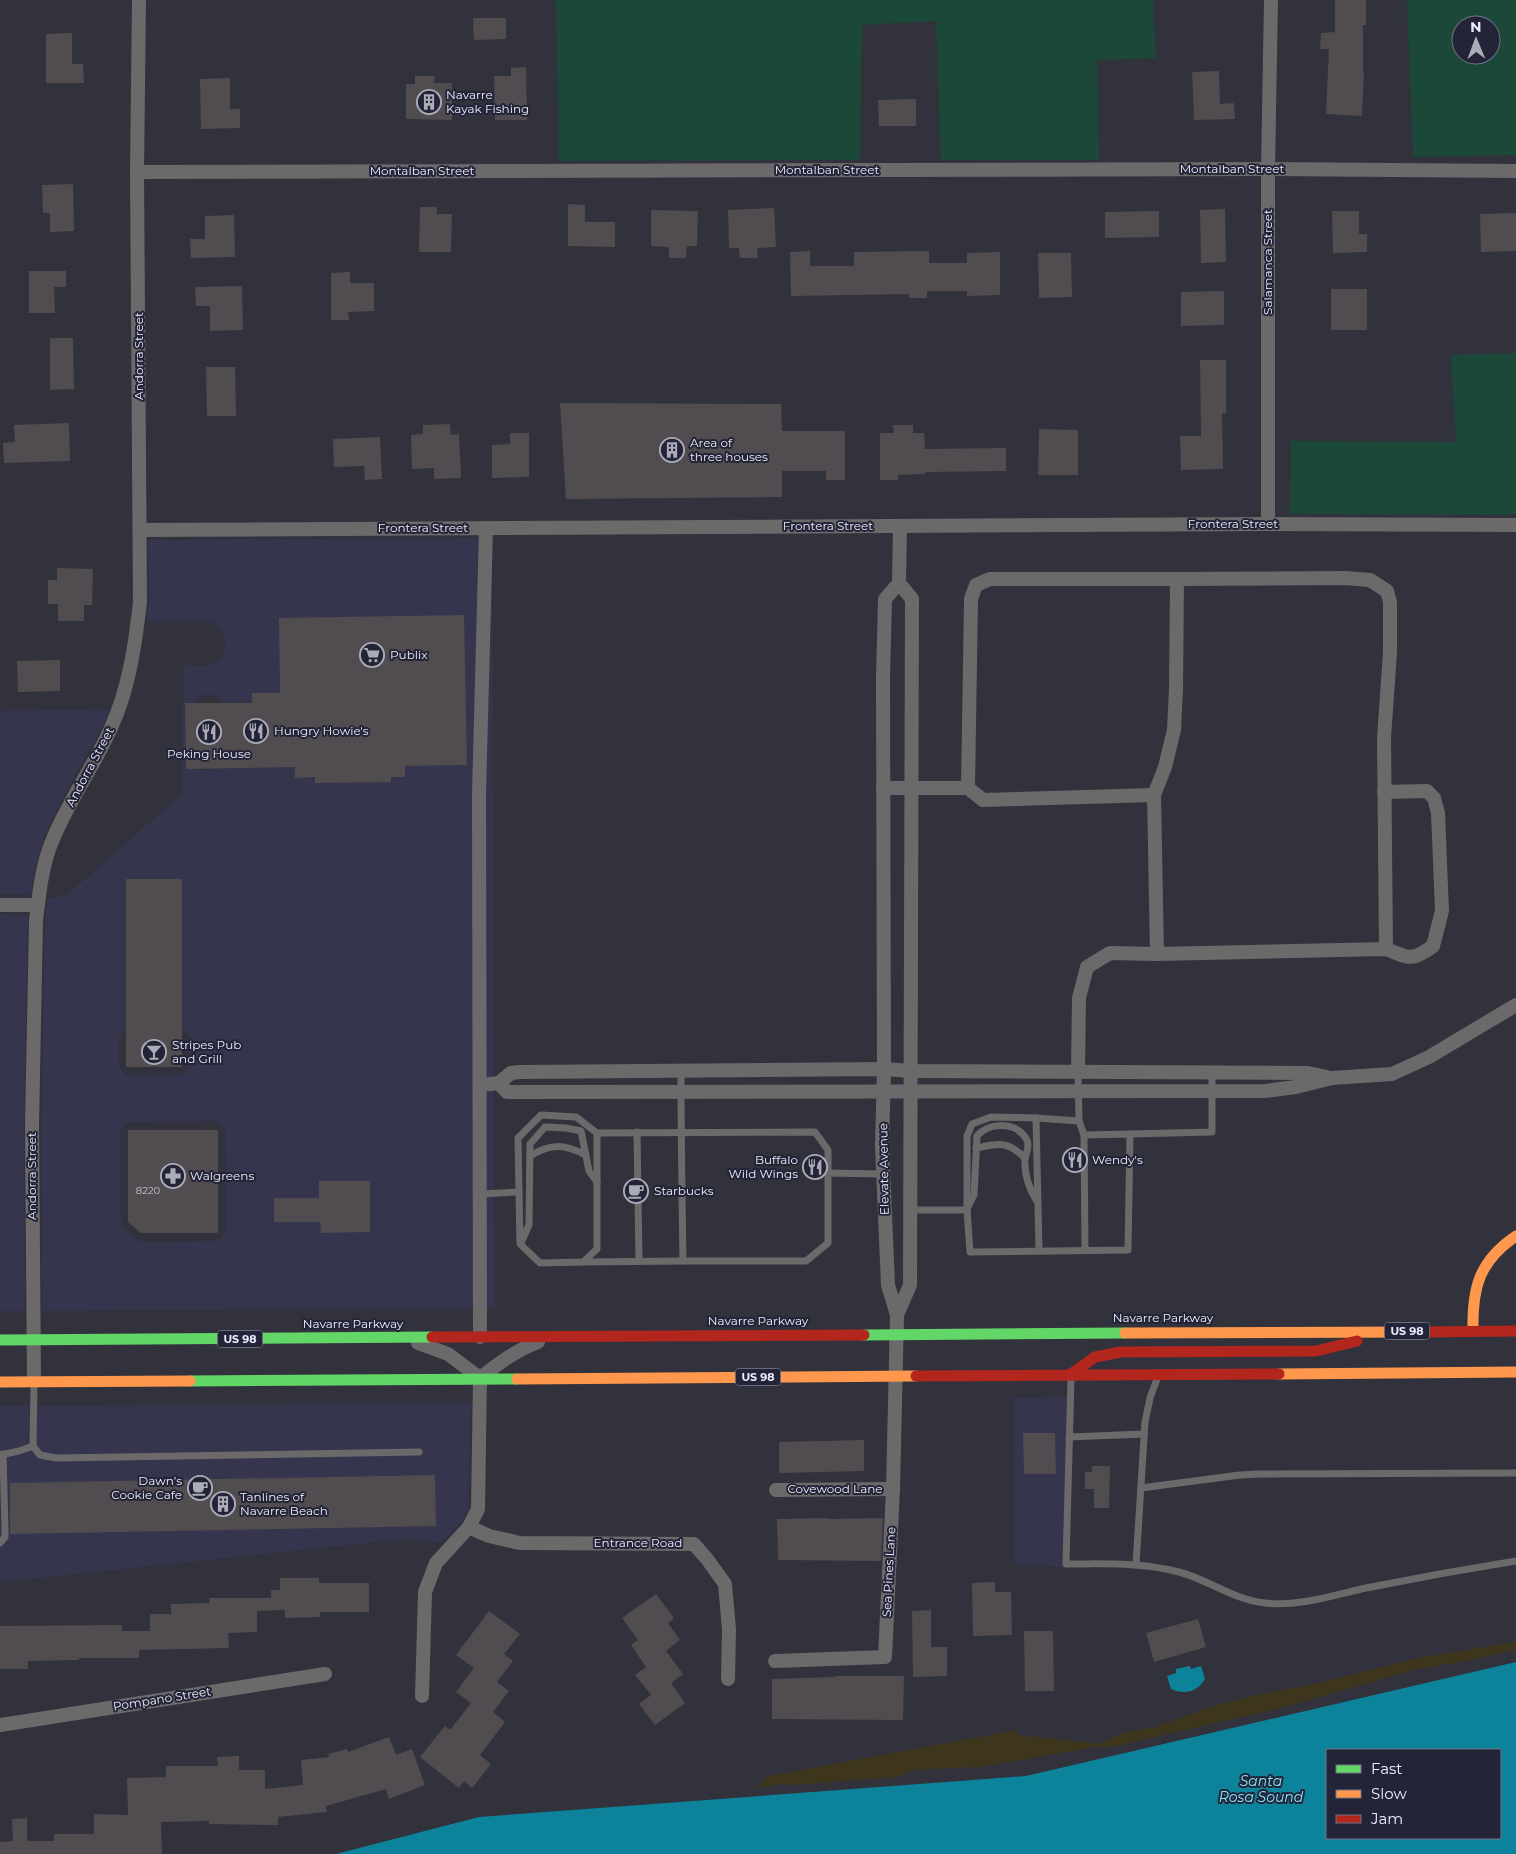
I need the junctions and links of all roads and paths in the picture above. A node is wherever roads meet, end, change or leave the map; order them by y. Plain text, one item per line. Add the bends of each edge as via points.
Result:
1 (139, 0) edge
2 (1271, 0) edge
3 (1268, 169) junction
4 (1516, 171) edge
5 (137, 172) junction
6 (1268, 524) junction
7 (1516, 525) edge
8 (900, 526) junction
9 (486, 528) junction
10 (140, 530) junction
11 (1177, 579) junction
12 (899, 583) junction
13 (883, 788) junction
14 (968, 788) junction
15 (911, 789) junction
16 (1384, 792) junction
17 (1154, 794) junction
18 (0, 904) edge
19 (38, 905) junction
20 (1386, 949) junction
21 (1156, 954) junction
22 (1516, 1005) edge
23 (884, 1069) junction
24 (681, 1070) junction
25 (911, 1071) junction
26 (1078, 1072) junction
27 (1212, 1073) junction
28 (1332, 1078) junction
29 (499, 1083) junction
30 (480, 1085) junction
31 (681, 1091) junction
32 (911, 1091) junction
33 (883, 1092) junction
34 (1079, 1092) junction
35 (1213, 1092) junction
36 (1036, 1118) junction
37 (1079, 1120) junction
38 (637, 1132) junction
39 (682, 1132) junction
40 (597, 1133) junction
41 (1130, 1134) junction
42 (1084, 1135) junction
43 (976, 1148) junction
44 (586, 1155) junction
45 (530, 1156) junction
46 (1025, 1158) junction
47 (828, 1172) junction
48 (883, 1174) junction
49 (597, 1182) junction
50 (519, 1192) junction
51 (480, 1194) junction
52 (1038, 1202) junction
53 (910, 1210) junction
54 (967, 1210) junction
55 (1516, 1236) edge
56 (520, 1244) junction
57 (1039, 1251) junction
58 (1085, 1251) junction
59 (683, 1261) junction
60 (583, 1262) junction
61 (639, 1262) junction
62 (897, 1315) junction
63 (1395, 1331) junction
64 (1473, 1331) junction
65 (1516, 1331) edge
66 (896, 1334) junction
67 (556, 1336) junction
68 (480, 1337) junction
69 (405, 1338) junction
70 (0, 1340) edge
71 (33, 1340) junction
72 (1516, 1372) edge
73 (1071, 1374) junction
74 (1159, 1374) junction
75 (896, 1376) junction
76 (480, 1378) junction
77 (0, 1382) edge
78 (34, 1382) junction
79 (1144, 1434) junction
80 (1069, 1437) junction
81 (33, 1446) junction
82 (418, 1452) dead end
83 (2, 1455) edge
84 (1516, 1473) edge
85 (1141, 1488) junction
86 (893, 1489) junction
87 (776, 1490) dead end
88 (470, 1527) junction
89 (2, 1540) edge
90 (1516, 1561) edge
91 (1136, 1564) junction
92 (775, 1661) dead end
93 (325, 1674) dead end
94 (728, 1679) dead end
95 (422, 1696) dead end
96 (0, 1725) edge

1 - 5 street, Andorra Street
2 - 3 street, Salamanca Street
3 - 4 street, Montalban Street
3 - 5 street, Montalban Street
3 - 6 street, Salamanca Street
5 - 10 street, Andorra Street
6 - 7 street, Frontera Street
6 - 8 street, Frontera Street
8 - 9 street, Frontera Street
8 - 12 street
9 - 10 street, Frontera Street
9 - 30 street via 479,794
10 - 19 street, Andorra Street via 140,602 134,655 126,688 112,728 52,841
11 - 14 street via 990,579 976,585 971,599
11 - 16 street via 1345,578 1370,580 1387,591 1390,652
11 - 17 street via 1174,730
12 - 13 street, Elevate Avenue via 885,599
12 - 15 street via 912,600
13 - 15 street
13 - 23 street, Elevate Avenue
14 - 15 street
14 - 17 street via 983,800
15 - 25 street
16 - 20 street
16 - 20 street via 1427,791 1434,798 1438,813 1442,911 1433,946 1420,956 1410,958
17 - 21 street
18 - 19 street
19 - 71 street, Andorra Street via 32,1126
20 - 21 street
21 - 26 street via 1110,953 1087,967 1079,998
22 - 28 street via 1429,1057 1392,1074
23 - 24 street
23 - 25 street
23 - 33 street, Elevate Avenue
24 - 29 street via 520,1072
24 - 31 lane
25 - 26 street
25 - 32 street
26 - 27 street
26 - 34 lane
27 - 28 street via 1308,1073
27 - 35 lane
28 - 35 street via 1265,1092
29 - 30 street
29 - 31 street via 507,1092
30 - 51 street
31 - 33 street
31 - 39 lane
32 - 33 street
32 - 34 street
32 - 53 street
33 - 48 street, Elevate Avenue
34 - 35 street
34 - 37 lane
35 - 41 lane via 1212,1132
36 - 37 lane
36 - 52 lane
36 - 54 lane via 991,1117 972,1124 968,1136
37 - 42 lane
38 - 39 lane
38 - 40 lane
38 - 61 lane
39 - 47 lane via 814,1132 828,1150
39 - 59 lane
40 - 49 lane
40 - 50 lane via 576,1117 542,1116 518,1138
41 - 42 lane
41 - 58 lane via 1128,1250
42 - 58 lane
43 - 46 lane via 1004,1144
43 - 46 lane via 977,1136 983,1130 991,1126 1007,1126 1019,1131 1026,1140 1029,1148
43 - 54 lane via 974,1195
44 - 45 lane via 569,1146 543,1148
44 - 45 lane via 581,1131 545,1127 530,1144
44 - 49 lane via 589,1171
45 - 56 lane via 529,1225
46 - 52 lane via 1028,1186
47 - 48 lane
47 - 59 lane via 828,1243 806,1261
48 - 62 street, Elevate Avenue via 888,1286
49 - 60 lane via 597,1249
50 - 51 lane
50 - 56 lane
51 - 68 street
52 - 57 lane
53 - 54 lane
53 - 62 street via 910,1285
54 - 57 lane via 970,1252
55 - 64 highway via 1495,1252 1476,1281
56 - 60 lane via 540,1263
57 - 58 lane
59 - 61 lane
60 - 61 lane
62 - 66 street
63 - 64 highway, Navarre Parkway / US 98
63 - 66 highway, Navarre Parkway / US 98
63 - 73 highway via 1316,1351 1116,1353 1095,1357
64 - 65 highway, Navarre Parkway / US 98
66 - 67 highway, Navarre Parkway / US 98
66 - 75 street
67 - 68 highway, Navarre Parkway / US 98
67 - 76 street via 503,1358
68 - 69 highway, Navarre Parkway / US 98
69 - 71 highway, Navarre Parkway / US 98
69 - 76 street via 448,1354
70 - 71 highway, Navarre Parkway / US 98
71 - 78 street, Andorra Street
72 - 74 highway, US 98
73 - 74 highway, US 98
73 - 75 highway, US 98
73 - 80 lane
74 - 79 lane via 1150,1398
75 - 76 highway, US 98
75 - 86 street, Sea Pines Lane
76 - 78 highway, US 98
76 - 88 street via 478,1509
77 - 78 highway, US 98
78 - 81 lane
79 - 80 lane
79 - 85 lane
80 - 91 lane via 1066,1564
81 - 82 lane via 40,1455 56,1458
81 - 83 lane
83 - 89 lane
84 - 85 lane via 1259,1474
85 - 91 lane
86 - 87 street, Covewood Lane
86 - 92 street, Sea Pines Lane via 885,1657
88 - 94 street, Entrance Road via 489,1536 520,1543 694,1544 725,1584 729,1629
88 - 95 street via 436,1563 425,1592
90 - 91 lane via 1278,1604 1246,1599 1180,1572
93 - 96 street, Pompano Street

